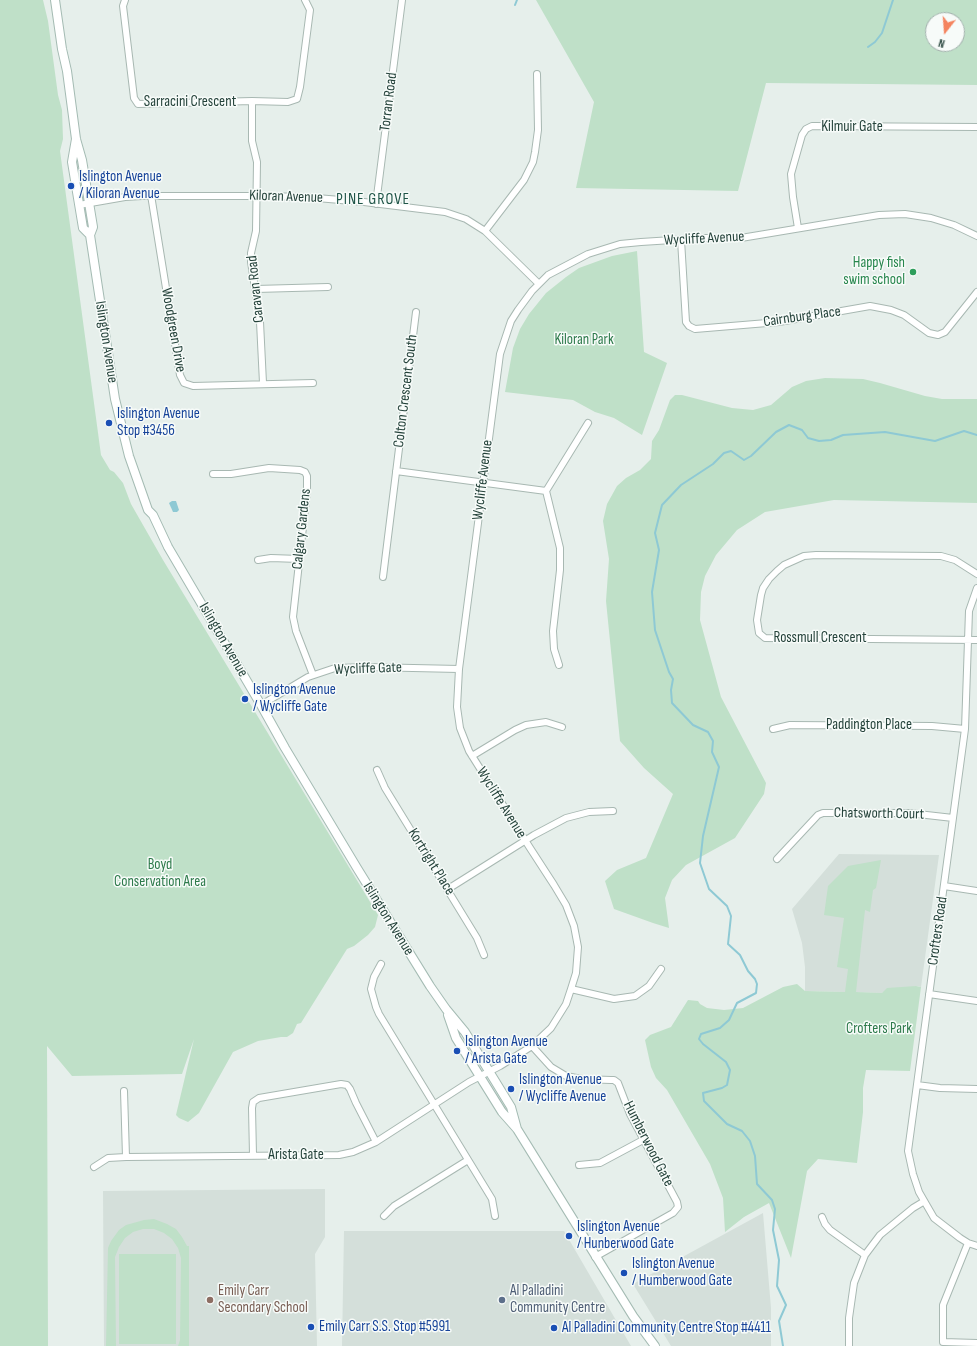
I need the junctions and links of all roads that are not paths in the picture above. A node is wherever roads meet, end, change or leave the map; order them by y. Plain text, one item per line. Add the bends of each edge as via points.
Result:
1 (55, 0) edge
2 (125, 0) edge
3 (305, 0) edge
4 (402, 0) edge
5 (537, 74) dead end
6 (252, 101) junction
7 (977, 127) edge
8 (76, 139) junction
9 (151, 195) junction
10 (256, 196) junction
11 (90, 203) junction
12 (376, 204) junction
13 (79, 205) junction
14 (798, 228) junction
15 (486, 231) junction
16 (90, 235) junction
17 (977, 236) edge
18 (681, 240) junction
19 (539, 284) junction
20 (328, 287) dead end
21 (256, 289) junction
22 (977, 292) edge
23 (416, 312) dead end
24 (262, 383) junction
25 (313, 383) dead end
26 (588, 423) dead end
27 (396, 471) junction
28 (213, 474) dead end
29 (483, 483) junction
30 (546, 491) junction
31 (299, 559) junction
32 (258, 560) dead end
33 (977, 574) edge
34 (383, 577) dead end
35 (977, 588) edge
36 (968, 639) junction
37 (977, 640) edge
38 (559, 665) dead end
39 (459, 669) junction
40 (313, 675) junction
41 (261, 705) junction
42 (562, 727) dead end
43 (773, 729) dead end
44 (965, 729) junction
45 (472, 756) junction
46 (376, 770) dead end
47 (613, 811) dead end
48 (953, 818) junction
49 (525, 841) junction
50 (777, 858) dead end
51 (944, 886) junction
52 (448, 889) junction
53 (977, 891) edge
54 (484, 955) dead end
55 (380, 964) dead end
56 (662, 969) dead end
57 (571, 989) junction
58 (929, 994) junction
59 (977, 1001) edge
60 (446, 1010) junction
61 (532, 1046) junction
62 (490, 1072) junction
63 (480, 1076) junction
64 (917, 1084) junction
65 (977, 1089) edge
66 (124, 1091) dead end
67 (434, 1106) junction
68 (517, 1129) junction
69 (643, 1140) junction
70 (376, 1142) junction
71 (253, 1155) junction
72 (126, 1157) junction
73 (468, 1160) junction
74 (579, 1165) dead end
75 (94, 1167) dead end
76 (923, 1202) junction
77 (384, 1216) dead end
78 (495, 1216) dead end
79 (822, 1217) dead end
80 (968, 1243) junction
81 (977, 1246) edge
82 (865, 1255) junction
83 (595, 1256) junction
84 (977, 1343) edge
85 (655, 1346) edge
86 (849, 1346) edge

1 - 8 main road, Islington Avenue
2 - 6 street, Sarracini Crescent via 123,6 134,98 138,104
3 - 6 street via 310,10 297,99 288,102
4 - 12 street, Torran Road
5 - 15 street via 538,130 533,162 518,189
6 - 10 street, Caravan Road via 252,141 257,162
7 - 14 street, Kilmuir Gate via 812,126 806,129 802,135 792,174
8 - 11 main road, Islington Avenue
8 - 13 main road, Islington Avenue via 72,162
9 - 10 street, Kiloran Avenue
9 - 11 street, Kiloran Avenue
9 - 24 street, Woodgreen Drive via 180,375 184,383 193,386
10 - 12 street, Kiloran Avenue via 305,197
10 - 21 street, Caravan Road via 256,230 251,262
11 - 13 street, Kiloran Avenue
11 - 16 main road, Islington Avenue via 94,227
12 - 15 street, Kiloran Avenue via 445,212
13 - 16 main road, Islington Avenue via 83,228
14 - 17 street, Wycliffe Avenue via 879,215 905,214 954,225
14 - 18 street, Wycliffe Avenue via 741,238
15 - 19 street, Kiloran Avenue
16 - 41 main road, Islington Avenue via 115,399 127,450 148,510
18 - 19 street, Wycliffe Avenue via 620,244 588,254 548,275
18 - 22 street, Cairnburg Place via 686,322 695,329 779,322 870,306 904,315 930,333 938,335 945,332
19 - 29 street, Wycliffe Avenue via 518,310 503,344
20 - 21 street
21 - 24 street, Caravan Road
23 - 27 street, Colton Crescent South
24 - 25 street, Woodgreen Drive
26 - 30 street
27 - 29 street
27 - 34 street, Colton Crescent South
28 - 31 street, Calgary Gardens via 268,468 305,472 307,491
29 - 30 street
29 - 39 street, Wycliffe Avenue
30 - 38 street via 560,548 553,631 554,649
31 - 32 street
31 - 40 street, Calgary Gardens via 293,617
33 - 36 street, Rossmull Crescent via 955,560 941,556 804,556 784,565 769,579 761,595 757,612 759,633 765,638
35 - 36 street, Crofters Road via 969,611
36 - 37 street, Rossmull Crescent
36 - 44 street, Crofters Road
39 - 40 street, Wycliffe Gate via 339,668
39 - 45 street, Wycliffe Avenue via 459,722 462,736
40 - 41 street, Wycliffe Gate
41 - 60 main road, Islington Avenue via 357,868
42 - 45 street via 546,722 526,725
43 - 44 street, Paddington Place via 790,725 932,726
44 - 48 street, Crofters Road
45 - 49 street, Wycliffe Avenue
46 - 52 street, Kortright Place
47 - 49 street via 590,812 566,818
48 - 50 street, Chatsworth Court via 909,813 823,813 818,815
48 - 51 street, Crofters Road
49 - 52 street
49 - 57 street, Wycliffe Avenue via 566,905 574,926 578,947 576,973
51 - 53 street
51 - 58 street, Crofters Road
52 - 54 street, Kortright Place via 478,938
55 - 67 street via 372,989 376,1007
56 - 57 street via 649,986 635,996 614,999
57 - 61 street, Wycliffe Avenue via 557,1019
58 - 59 street
58 - 64 street, Crofters Road
60 - 62 main road, Islington Avenue via 465,1032
60 - 63 main road, Islington Avenue via 456,1038
61 - 62 street, Wycliffe Avenue
61 - 69 street, Humberwood Gate via 551,1067 566,1076 614,1080 618,1083
62 - 63 street, Wycliffe Avenue
62 - 68 main road, Islington Avenue via 511,1107
63 - 67 street, Arista Gate
63 - 68 main road, Islington Avenue via 502,1112
64 - 65 street via 940,1088
64 - 76 street, Crofters Road via 908,1151
66 - 72 street
67 - 70 street, Arista Gate
67 - 73 street
68 - 83 main road, Islington Avenue
69 - 74 street via 600,1163
69 - 83 street, Humberwood Gate via 678,1207 673,1213
70 - 71 street, Arista Gate via 339,1155
70 - 71 street via 350,1088 341,1084 260,1098 253,1102
71 - 72 street, Arista Gate
72 - 75 street, Arista Gate via 108,1158
73 - 77 street via 394,1206
73 - 78 street via 492,1199
76 - 80 street, Crofters Road via 934,1218
76 - 82 street via 880,1235
79 - 82 street via 830,1230
80 - 81 street, Crofters Road
80 - 84 street via 943,1305 943,1342
82 - 86 street via 854,1283 849,1318
83 - 85 main road, Islington Avenue

